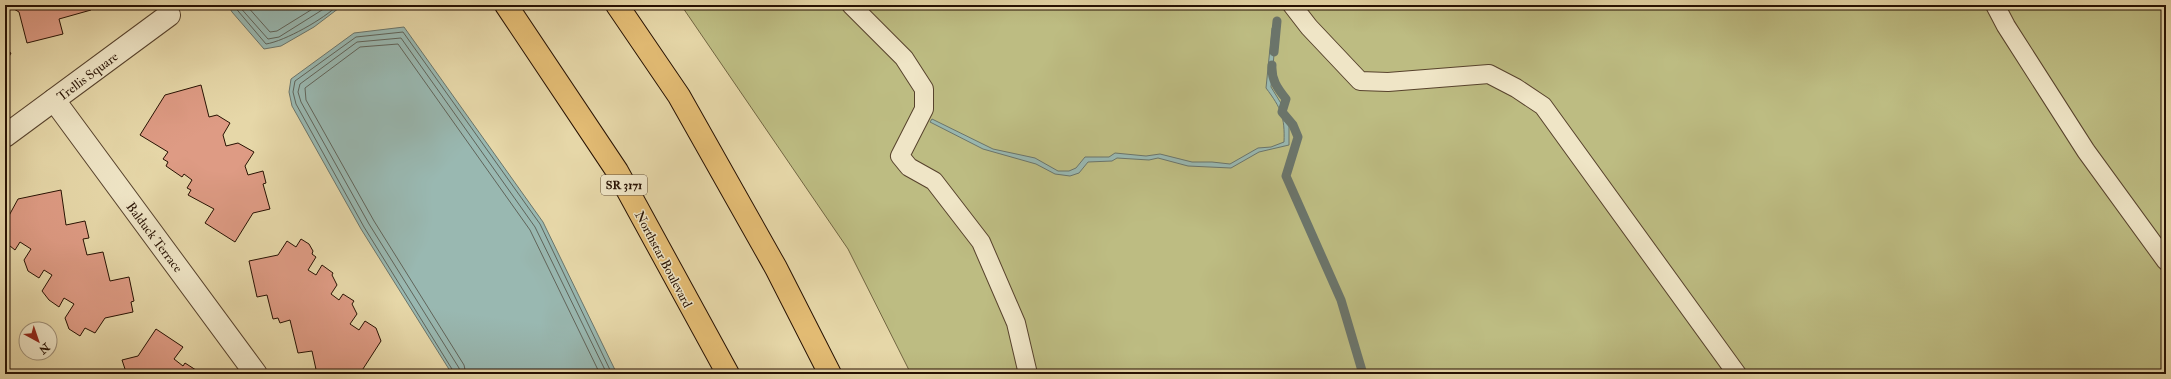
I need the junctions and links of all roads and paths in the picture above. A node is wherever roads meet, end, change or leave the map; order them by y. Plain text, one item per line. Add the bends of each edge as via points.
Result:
1 (506, 5) edge
2 (617, 5) edge
3 (851, 5) edge
4 (1292, 5) edge
5 (1995, 5) edge
6 (169, 15) dead end
7 (54, 100) junction
8 (5, 136) edge
9 (2166, 261) edge
10 (256, 374) edge
11 (728, 374) edge
12 (830, 374) edge
13 (1028, 374) edge
14 (1737, 374) edge

1 - 11 main road, Northstar Boulevard / SR 3171 via 617,171
2 - 12 main road via 682,103 776,268
3 - 13 lane via 904,58 924,89 924,109 900,156 909,167 934,181 981,242 1016,323
4 - 14 lane via 1309,27 1360,81 1388,82 1489,74 1543,106
5 - 9 lane via 2086,151
6 - 7 street, Trellis Square
7 - 8 street, Trellis Square
7 - 10 street, Balduck Terrace

